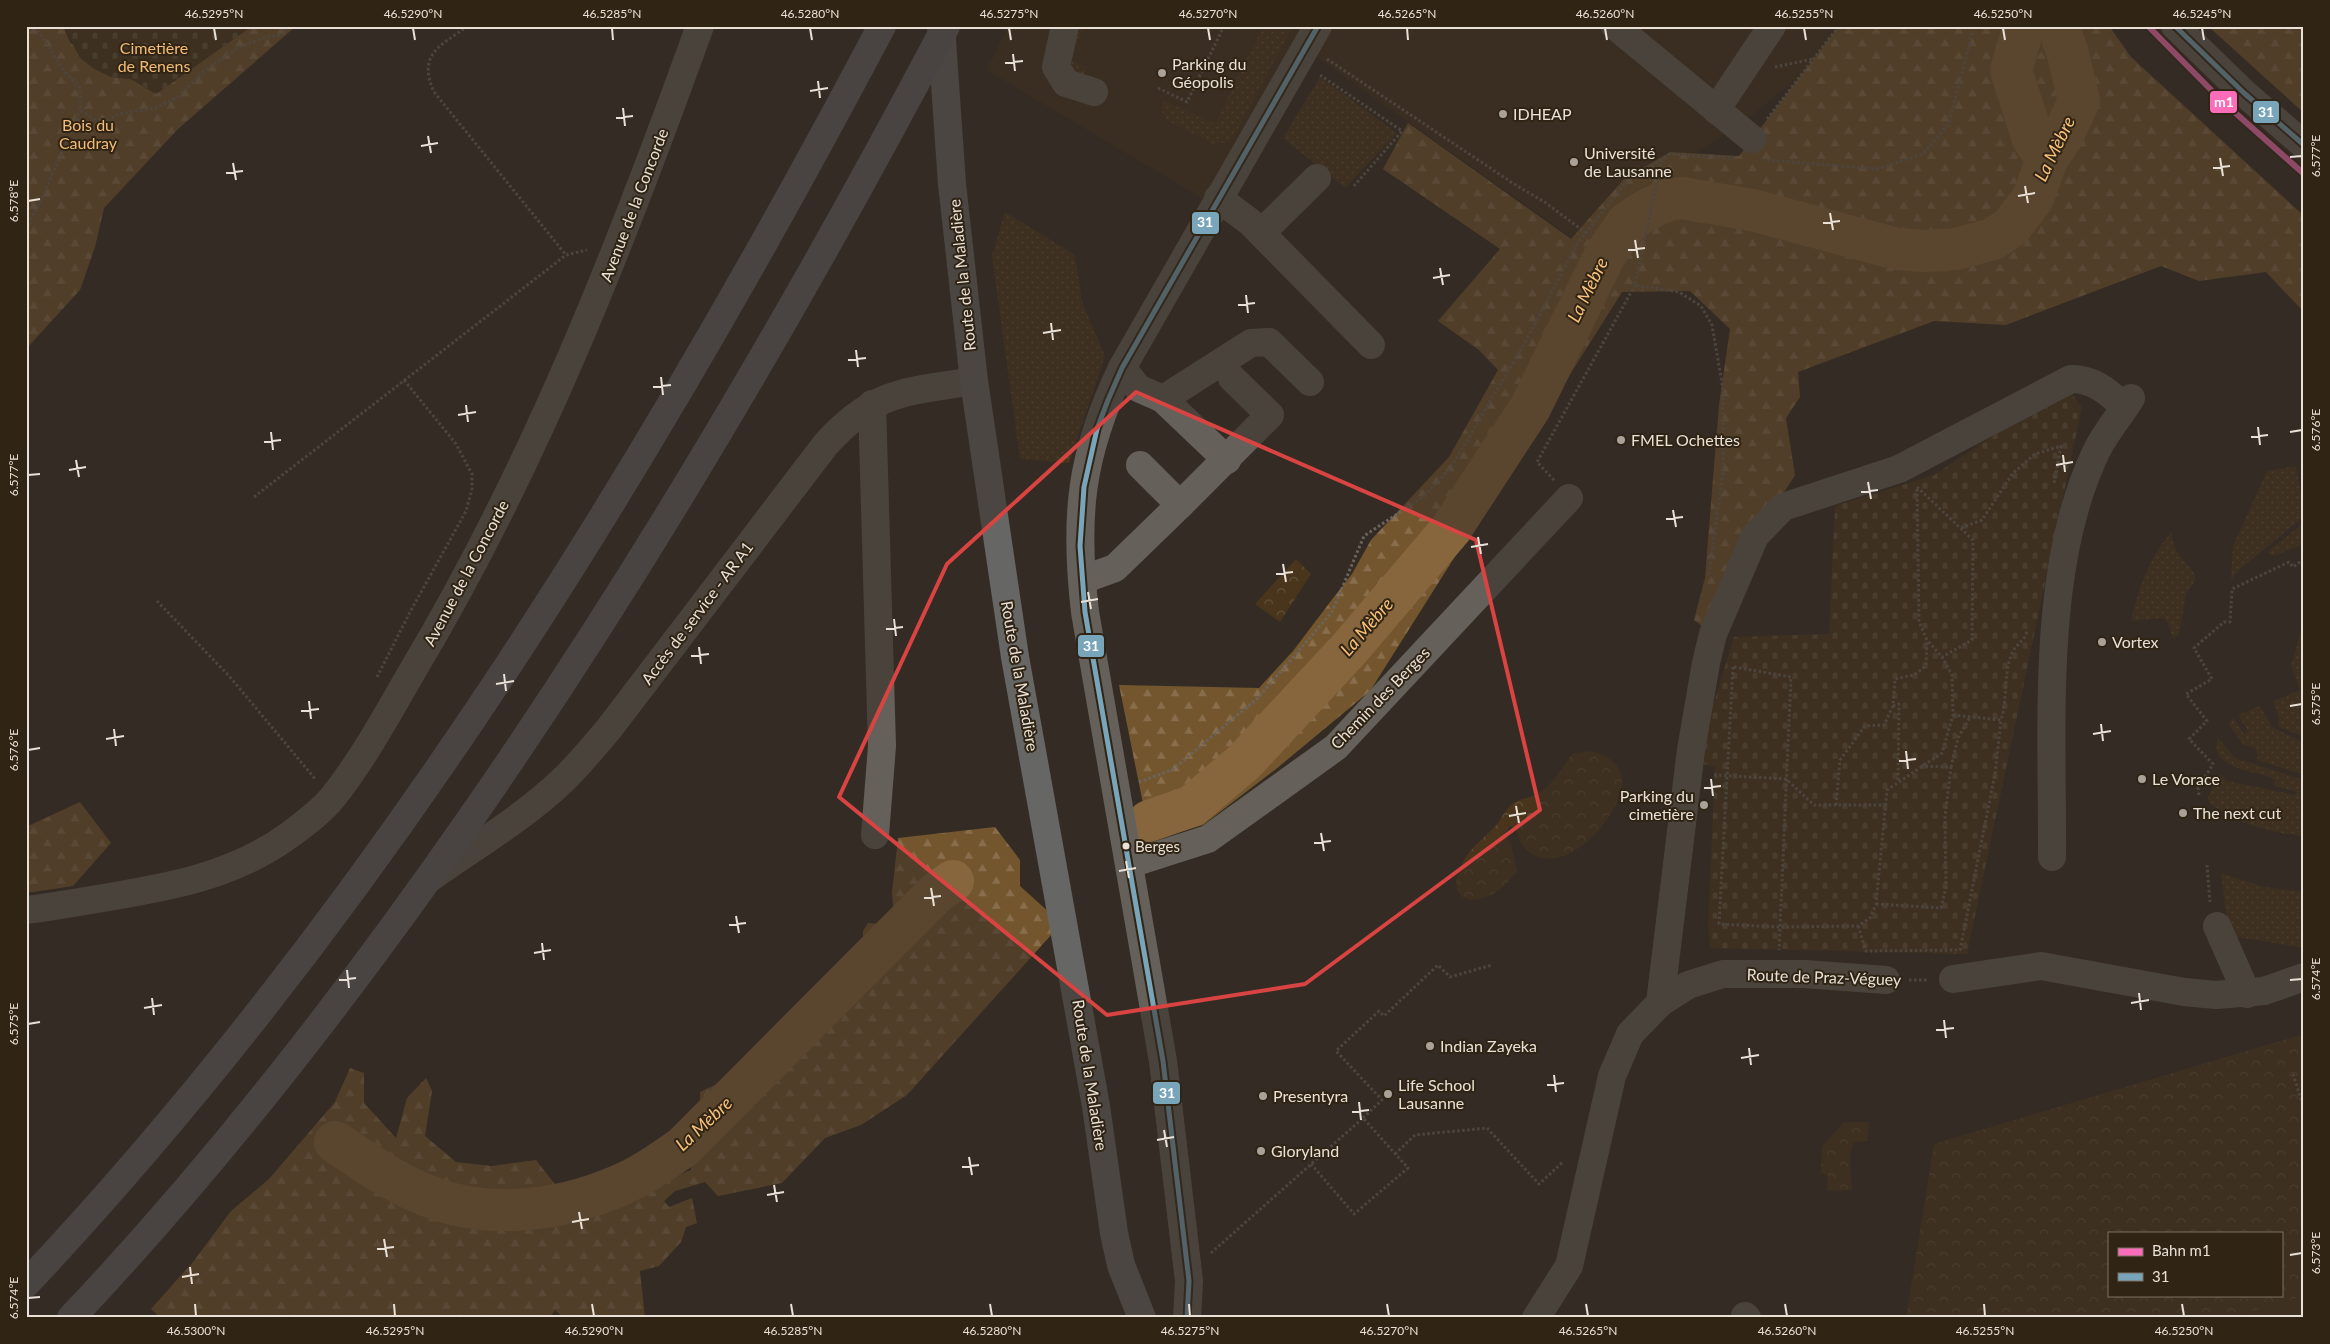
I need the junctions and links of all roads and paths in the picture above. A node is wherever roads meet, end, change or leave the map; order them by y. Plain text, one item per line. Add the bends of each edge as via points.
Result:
1 (35, 26) edge
2 (288, 26) edge
3 (468, 26) edge
4 (700, 26) edge
5 (882, 26) edge
6 (941, 26) edge
7 (946, 26) edge
8 (1065, 26) edge
9 (1224, 26) edge
10 (1615, 26) edge
11 (1772, 26) edge
12 (1839, 26) edge
13 (1974, 26) edge
14 (2176, 26) edge
15 (1307, 45) edge
16 (1158, 88) dead end
17 (1094, 92) dead end
18 (80, 110) junction
19 (1716, 110) junction
20 (2304, 145) edge
21 (1755, 149) junction
22 (1662, 159) junction
23 (1316, 178) dead end
24 (1354, 186) dead end
25 (1218, 198) junction
26 (26, 229) edge
27 (1261, 233) junction
28 (1586, 233) junction
29 (1635, 285) junction
30 (1371, 345) dead end
31 (1122, 368) junction
32 (1232, 378) dead end
33 (404, 380) junction
34 (974, 381) junction
35 (1310, 382) dead end
36 (1163, 399) junction
37 (872, 404) junction
38 (1227, 460) junction
39 (1140, 465) dead end
40 (1916, 474) junction
41 (2052, 494) dead end
42 (254, 497) dead end
43 (1569, 498) joint
44 (1180, 505) junction
45 (1961, 528) junction
46 (2304, 559) edge
47 (1709, 577) dead end
48 (1082, 580) junction
49 (157, 601) dead end
50 (2028, 627) dead end
51 (1927, 640) junction
52 (1942, 657) junction
53 (1706, 663) junction
54 (1734, 667) junction
55 (376, 680) dead end
56 (1893, 706) junction
57 (1953, 715) junction
58 (1970, 717) junction
59 (2001, 720) junction
60 (1919, 766) junction
61 (1951, 768) junction
62 (1688, 774) junction
63 (1728, 775) junction
64 (1786, 779) junction
65 (1898, 782) junction
66 (1116, 790) junction
67 (2199, 796) dead end
68 (332, 798) junction
69 (1886, 804) junction
70 (1836, 806) junction
71 (875, 835) dead end
72 (2052, 857) dead end
73 (1130, 864) junction
74 (2207, 865) dead end
75 (430, 878) junction
76 (1876, 904) junction
77 (26, 910) edge
78 (1858, 926) junction
79 (2217, 926) joint
80 (1780, 927) junction
81 (1492, 965) dead end
82 (1778, 973) junction
83 (2304, 977) edge
84 (1953, 979) joint
85 (1886, 980) joint
86 (2247, 994) junction
87 (1660, 1003) junction
88 (2293, 1074) dead end
89 (2304, 1109) edge
90 (1363, 1118) junction
91 (1395, 1154) junction
92 (1563, 1162) dead end
93 (1311, 1164) junction
94 (1188, 1273) junction
95 (26, 1284) edge
96 (71, 1318) edge
97 (1142, 1318) edge
98 (1187, 1318) edge
99 (1536, 1318) edge

1 - 18 path via 64,71 80,87
2 - 18 path via 282,35 266,37 237,48 203,72 178,98 156,108 118,114 99,122
3 - 33 path via 434,53 427,68 434,92 566,255
4 - 68 street, Avenue de la Concorde via 610,268 490,534 416,666
5 - 95 highway via 689,372 587,539 456,741 327,922 203,1083 130,1170
6 - 34 main road, Route de la Maladière via 952,184
7 - 75 highway via 821,256 683,493 574,665
8 - 17 street via 1056,67 1066,83
9 - 16 path via 1187,102
10 - 19 street
11 - 19 street
12 - 21 path
13 - 21 path via 1949,123 1923,154 1878,169
14 - 20 street via 2244,93
15 - 24 path via 1324,77 1402,131
15 - 25 street
15 - 28 path via 1546,203
18 - 26 path
19 - 21 street
21 - 22 path via 1739,158 1670,154
22 - 28 path via 1627,181
22 - 29 path
23 - 27 street
25 - 27 street
25 - 31 street
27 - 30 street
28 - 66 path via 1459,457 1423,497 1364,536 1332,612 1258,698 1172,770
29 - 43 path via 1537,462
29 - 47 path via 1679,292 1701,306 1712,325 1723,389 1723,472
31 - 36 street via 1138,388
31 - 48 street via 1104,407 1089,454 1079,532
32 - 38 street via 1270,415
33 - 42 path
33 - 55 path via 456,444 472,474 472,489 466,510
34 - 37 street, Accès de service - AR A1 via 914,390
34 - 97 main road, Route de la Maladière via 1015,657 1095,1097 1114,1233 1121,1265
35 - 36 street via 1269,342 1251,343
36 - 38 street
37 - 71 street via 882,746
37 - 75 street, Accès de service - AR A1 via 852,417 826,444 619,715 563,781 520,816
38 - 44 street
39 - 44 street
40 - 45 path
40 - 51 path via 1919,622
40 - 53 street via 1899,469 1783,507 1755,536 1713,634
40 - 72 street via 2071,379 2084,379 2128,402 2096,451 2068,526 2053,644
41 - 45 path via 2061,446 2035,454 2013,473 1982,520
43 - 73 street, Chemin des Berges via 1336,747 1208,839
44 - 48 street via 1115,568
45 - 52 path via 1973,540 1972,640
46 - 67 path via 2293,567 2289,562 2232,589 2230,622 2224,622 2194,648 2212,679 2186,694 2207,721 2189,739 2213,764 2198,788
48 - 66 street
49 - 68 path via 230,677
50 - 59 path via 2026,637 2012,652
51 - 52 path
51 - 56 path via 1926,666 1914,675 1894,678
52 - 57 path via 1952,674
53 - 54 path
53 - 62 street
54 - 63 path
54 - 64 path via 1791,677
56 - 65 path via 1899,704
56 - 70 path via 1884,725 1866,726 1840,760
57 - 58 path
57 - 60 path via 1942,753
58 - 59 path
58 - 61 path via 1958,738
59 - 78 path via 1995,774 1960,950 1866,951
60 - 61 path
60 - 65 path
61 - 76 path via 1945,818 1946,887 1942,908
62 - 63 path
62 - 87 street
63 - 64 path
63 - 80 path via 1719,924
64 - 70 path via 1814,805
64 - 80 path
65 - 69 path via 1887,790
66 - 73 street
68 - 77 street, Avenue de la Concorde via 285,838 254,857 213,875 162,889
69 - 70 path
69 - 76 path
73 - 94 street via 1163,1061
74 - 79 path via 2211,908
75 - 96 highway via 245,1120
76 - 78 path via 1870,918
78 - 80 path
79 - 86 street
80 - 82 path
81 - 90 path via 1450,977 1438,965 1384,1016 1379,1011 1336,1051 1382,1100
82 - 85 street, Route de Praz-Véguey
82 - 87 street, Route de Praz-Véguey via 1723,974 1688,985
83 - 86 street
84 - 85 path, Route de Praz-Véguey
84 - 86 street via 2042,966 2184,992
87 - 99 street, Route de Praz-Véguey via 1630,1034 1612,1076 1569,1266
88 - 89 path
90 - 91 path
90 - 93 path
91 - 92 path via 1414,1135 1487,1128 1539,1184
91 - 93 path via 1408,1168 1354,1214
93 - 94 path
94 - 98 street

